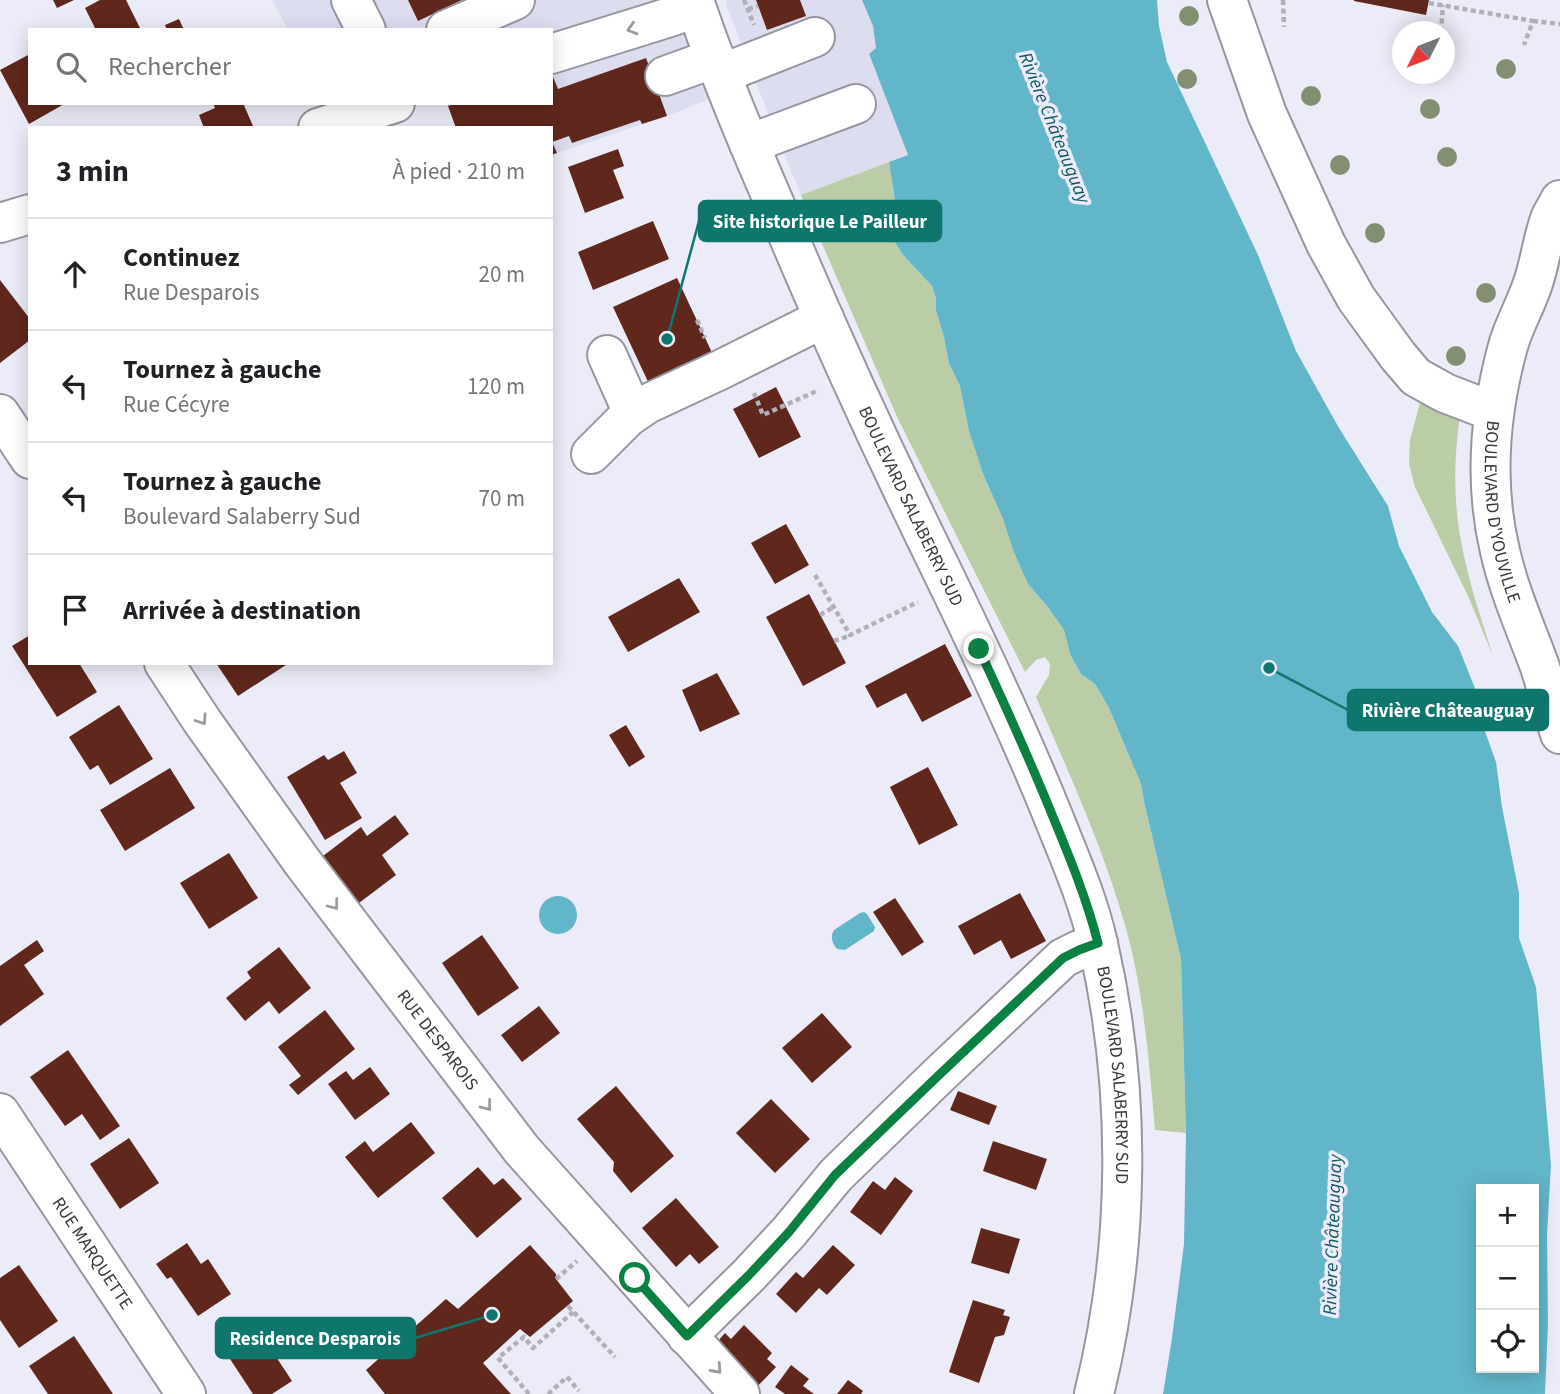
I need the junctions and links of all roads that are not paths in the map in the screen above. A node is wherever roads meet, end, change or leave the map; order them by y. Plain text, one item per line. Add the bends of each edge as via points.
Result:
1 (351, 0) edge
2 (515, 0) edge
3 (1227, 0) edge
4 (695, 4) edge
5 (365, 28) edge
6 (451, 28) edge
7 (815, 37) dead end
8 (570, 59) edge
9 (718, 66) junction
10 (665, 76) dead end
11 (856, 104) dead end
12 (389, 105) edge
13 (324, 126) edge
14 (749, 144) junction
15 (1560, 200) edge
16 (28, 215) edge
17 (0, 223) edge
18 (1560, 254) edge
19 (1532, 287) junction
20 (824, 318) junction
21 (607, 355) dead end
22 (1494, 412) junction
23 (633, 413) junction
24 (0, 414) edge
25 (591, 454) dead end
26 (28, 456) edge
27 (165, 665) edge
28 (1560, 734) edge
29 (1098, 943) junction
30 (0, 1113) edge
31 (687, 1336) junction
32 (186, 1394) edge
33 (740, 1394) edge
34 (1094, 1394) edge

1 - 5 street
2 - 6 street
3 - 22 street via 1267,114 1356,298 1416,377
4 -> 8 street
4 - 9 street, BOULEVARD SALABERRY SUD
7 - 9 street
9 - 10 street
9 - 14 street, BOULEVARD SALABERRY SUD
11 - 14 street
12 - 13 street
14 - 20 street, BOULEVARD SALABERRY SUD
15 - 19 street, BOULEVARD D'YOUVILLE via 1550,218
16 - 17 street
18 - 19 street, BOULEVARD D'YOUVILLE
19 - 22 street, BOULEVARD D'YOUVILLE via 1508,347
20 - 23 street
20 - 29 street, BOULEVARD SALABERRY SUD via 1011,718 1073,864
21 - 23 street
22 - 28 street, BOULEVARD D'YOUVILLE via 1491,486 1500,551
23 - 25 street
24 - 26 street
27 -> 31 street, RUE DESPAROIS via 303,863 491,1111
29 - 31 street via 1063,958 939,1075 835,1175 789,1232
29 - 34 street, BOULEVARD SALABERRY SUD via 1119,1080 1122,1171 1116,1274
30 - 32 street, RUE MARQUETTE
31 -> 33 street, RUE DESPAROIS

